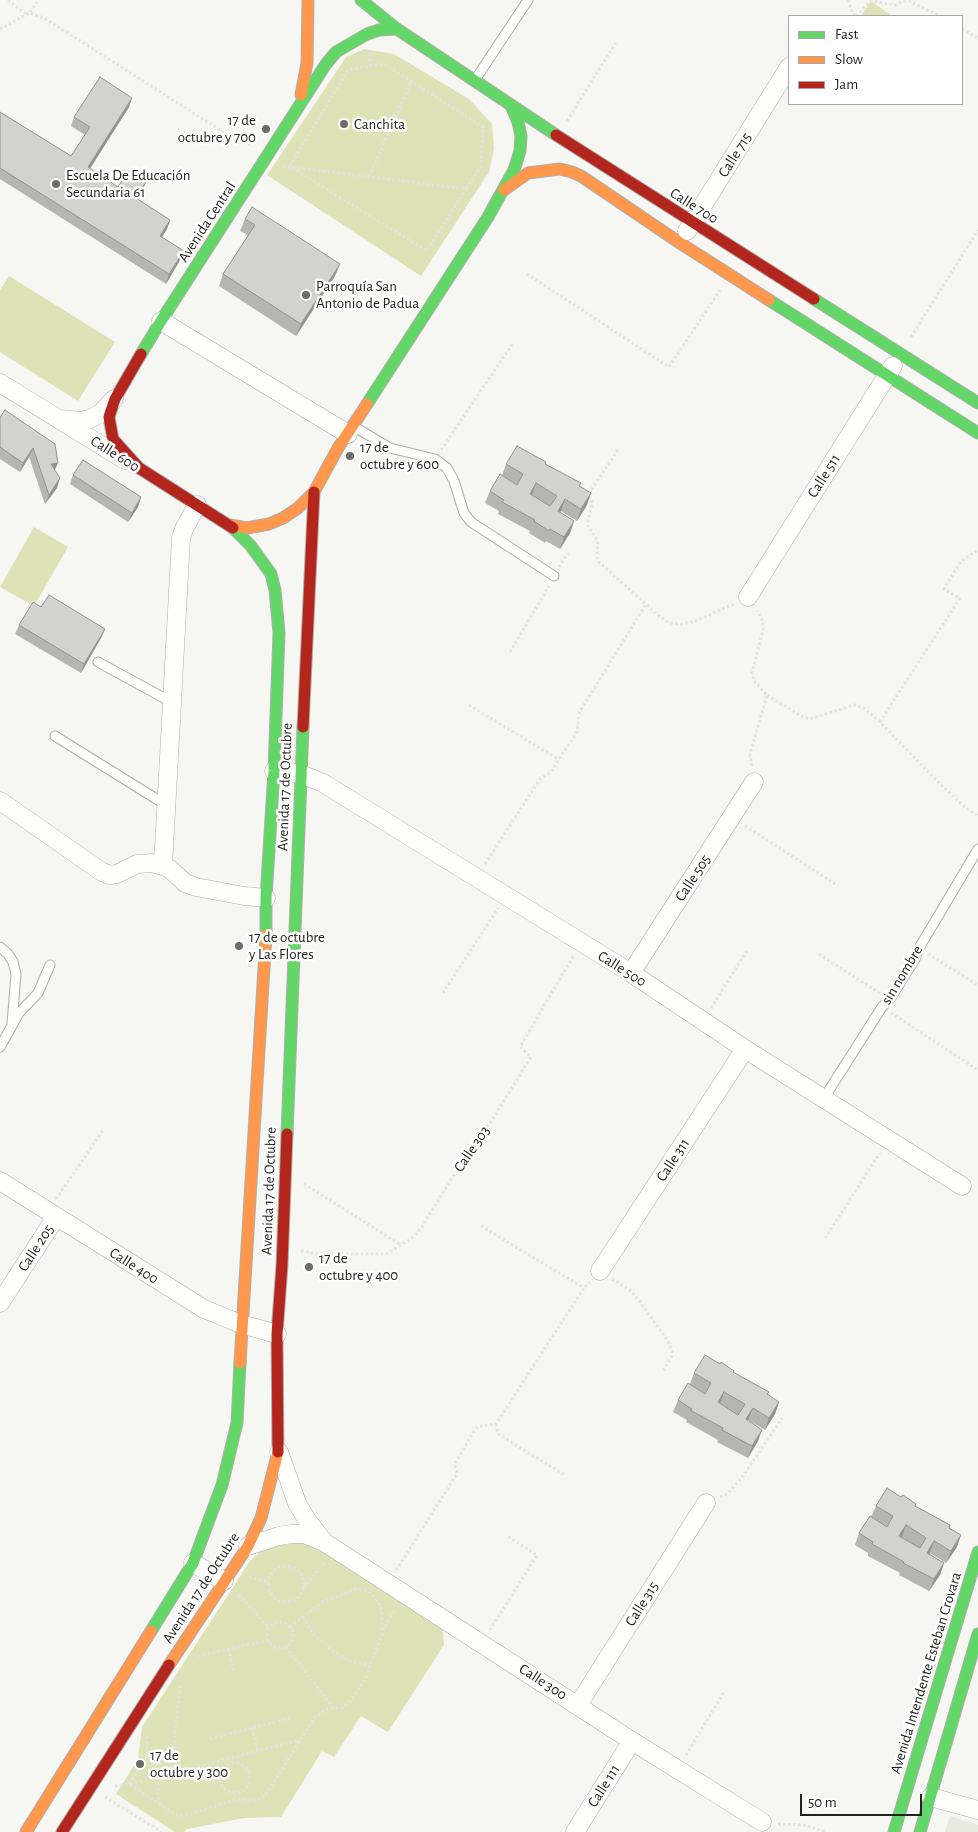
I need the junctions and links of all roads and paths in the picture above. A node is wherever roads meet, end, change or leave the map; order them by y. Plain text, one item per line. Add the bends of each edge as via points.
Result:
1 (8, 0) edge
2 (38, 0) edge
3 (308, 0) edge
4 (361, 0) edge
5 (528, 0) edge
6 (848, 0) edge
7 (28, 14) junction
8 (855, 15) edge
9 (856, 15) edge
10 (938, 15) edge
11 (0, 29) edge
12 (397, 29) junction
13 (963, 30) edge
14 (978, 38) edge
15 (616, 42) dead end
16 (370, 50) dead end
17 (370, 66) junction
18 (788, 69) edge
19 (474, 80) junction
20 (411, 82) junction
21 (511, 106) junction
22 (299, 107) junction
23 (557, 136) junction
24 (250, 144) dead end
25 (290, 166) junction
26 (369, 176) junction
27 (466, 189) junction
28 (504, 190) junction
29 (692, 222) junction
30 (978, 230) edge
31 (680, 243) junction
32 (527, 274) dead end
33 (730, 274) junction
34 (161, 321) junction
35 (512, 343) dead end
36 (900, 354) junction
37 (887, 376) junction
38 (0, 383) edge
39 (115, 399) junction
40 (978, 403) edge
41 (58, 418) junction
42 (350, 430) junction
43 (978, 433) edge
44 (618, 450) dead end
45 (436, 459) junction
46 (139, 468) junction
47 (314, 492) junction
48 (197, 505) junction
49 (230, 525) junction
50 (978, 550) edge
51 (568, 553) dead end
52 (554, 576) junction
53 (748, 597) junction
54 (646, 604) junction
55 (510, 652) dead end
56 (98, 662) dead end
57 (767, 695) junction
58 (172, 697) junction
59 (469, 704) dead end
60 (880, 722) junction
61 (55, 736) dead end
62 (559, 760) junction
63 (274, 771) junction
64 (300, 774) junction
65 (754, 782) joint
66 (0, 801) edge
67 (166, 805) junction
68 (978, 816) edge
69 (732, 817) junction
70 (978, 850) edge
71 (163, 866) junction
72 (476, 878) junction
73 (835, 884) dead end
74 (505, 897) junction
75 (266, 898) junction
76 (580, 943) junction
77 (0, 947) edge
78 (919, 948) junction
79 (747, 951) dead end
80 (819, 954) dead end
81 (50, 965) dead end
82 (630, 973) junction
83 (978, 985) edge
84 (443, 993) dead end
85 (890, 999) junction
86 (882, 1007) junction
87 (702, 1021) junction
88 (12, 1027) junction
89 (0, 1047) edge
90 (745, 1049) junction
91 (978, 1070) edge
92 (824, 1098) junction
93 (104, 1129) dead end
94 (888, 1140) junction
95 (298, 1180) dead end
96 (0, 1181) edge
97 (962, 1186) dead end
98 (52, 1214) junction
99 (481, 1226) dead end
100 (825, 1238) dead end
101 (400, 1245) junction
102 (282, 1247) junction
103 (600, 1271) junction
104 (584, 1288) junction
105 (0, 1304) edge
106 (241, 1324) junction
107 (277, 1334) junction
108 (663, 1371) dead end
109 (782, 1418) dead end
110 (496, 1424) junction
111 (278, 1449) junction
112 (565, 1475) dead end
113 (706, 1503) joint
114 (507, 1536) dead end
115 (248, 1546) junction
116 (322, 1550) junction
117 (978, 1552) edge
118 (326, 1562) junction
119 (193, 1563) junction
120 (333, 1567) dead end
121 (251, 1570) dead end
122 (268, 1582) junction
123 (355, 1582) dead end
124 (388, 1583) junction
125 (230, 1585) junction
126 (303, 1589) junction
127 (972, 1591) edge
128 (370, 1592) junction
129 (407, 1594) junction
130 (382, 1601) dead end
131 (389, 1606) dead end
132 (395, 1610) junction
133 (303, 1617) junction
134 (269, 1628) junction
135 (290, 1628) junction
136 (382, 1634) junction
137 (978, 1634) edge
138 (268, 1640) junction
139 (482, 1643) junction
140 (286, 1647) junction
141 (198, 1649) dead end
142 (228, 1649) junction
143 (370, 1665) junction
144 (235, 1674) dead end
145 (176, 1683) dead end
146 (724, 1692) dead end
147 (578, 1705) junction
148 (334, 1709) junction
149 (290, 1718) dead end
150 (148, 1728) dead end
151 (252, 1728) junction
152 (210, 1739) dead end
153 (300, 1740) junction
154 (632, 1741) junction
155 (258, 1751) junction
156 (146, 1757) junction
157 (229, 1758) junction
158 (172, 1760) junction
159 (231, 1764) junction
160 (678, 1769) junction
161 (171, 1773) junction
162 (165, 1775) junction
163 (129, 1784) junction
164 (89, 1788) junction
165 (931, 1796) junction
166 (162, 1806) junction
167 (978, 1810) edge
168 (762, 1822) joint
169 (26, 1832) edge
170 (62, 1832) edge
171 (162, 1832) edge
172 (575, 1832) edge
173 (826, 1832) edge
174 (894, 1832) edge
175 (920, 1832) edge

1 - 7 path
2 - 7 path
3 - 22 main road via 306,63
4 - 12 main road
5 - 19 lane
6 - 8 path
7 - 11 path
7 - 24 path via 44,18 236,142
9 - 10 path via 872,1 896,5 909,1
12 - 19 main road, Calle 700
12 - 22 main road, Avenida Central via 367,34 336,52
13 - 14 path
15 - 23 path
16 - 17 path
17 - 20 path via 384,64
17 - 25 path via 348,70
18 - 29 street, Calle 715
19 - 21 main road, Calle 700
20 - 26 path
20 - 27 path via 483,128 481,166
21 - 23 main road, Calle 700
21 - 28 main road via 521,136 520,151
22 - 34 main road, Avenida Central
23 - 29 main road, Calle 700
25 - 26 path
25 - 27 path via 427,251
26 - 27 path
28 - 31 main road via 528,173 560,169 572,172
28 - 42 main road
29 - 31 street, Calle 715
29 - 36 main road, Calle 700
30 - 36 path
31 - 33 main road
32 - 33 path via 669,366
33 - 37 main road
34 - 39 main road, Avenida Central
34 - 42 street
35 - 45 path
36 - 37 street, Calle 511
36 - 40 main road, Calle 700
37 - 43 main road
37 - 53 street, Calle 511
38 - 41 street, Calle 600
39 - 41 street via 90,419
39 - 46 main road, Avenida Central via 109,417 113,439
41 - 46 street, Calle 600
42 - 45 lane via 390,448
42 - 47 main road
44 - 54 path via 590,492 592,504 588,526 598,541 599,562
45 - 52 lane via 447,468 464,513 471,522
46 - 48 main road, Calle 600
47 - 49 main road via 284,518 269,524 247,528
47 - 64 main road, Avenida 17 de Octubre
48 - 49 main road, Calle 600
48 - 58 street via 181,538
49 - 63 main road, Avenida 17 de Octubre via 264,563 275,590 279,633
50 - 60 path via 961,561 944,589 960,598
51 - 52 path
52 - 55 path
53 - 54 path via 696,621 680,624 670,622
53 - 57 path via 762,619 763,630 752,673 754,681
54 - 62 path via 579,713 577,732
56 - 58 lane via 164,698
57 - 60 path via 810,719 854,704
57 - 65 path via 750,754
58 - 67 street
59 - 62 path
60 - 68 path via 938,782
61 - 67 lane
62 - 72 path via 550,773 540,779
63 - 64 street, Calle 500
63 - 75 main road, Avenida 17 de Octubre
64 - 72 street, Calle 500 via 323,783
64 - 102 main road, Avenida 17 de Octubre
65 - 69 street, Calle 505
66 - 71 street via 102,872 117,874 137,864
67 - 71 street
69 - 73 path
69 - 82 street, Calle 505
70 - 78 lane, sin nombre
71 - 75 street via 185,883 196,887
72 - 74 street, Calle 500
74 - 76 street, Calle 500
74 - 84 path
75 - 106 main road, Avenida 17 de Octubre via 266,945
76 - 82 street, Calle 500
76 - 101 path, Calle 303 via 520,1047 531,1057 421,1228
77 - 88 lane via 13,962 16,974
78 - 83 path
78 - 85 lane, sin nombre
79 - 87 path
80 - 85 path
81 - 88 lane via 38,993
82 - 87 street, Calle 500
85 - 86 lane, sin nombre
86 - 91 path
86 - 92 lane, sin nombre
87 - 90 street, Calle 500
88 - 89 lane
90 - 92 street, Calle 500
90 - 103 street, Calle 311
92 - 94 street, Calle 500
93 - 98 path
94 - 97 street, Calle 500
94 - 100 path
95 - 101 path
96 - 98 street, Calle 400
98 - 105 street, Calle 205
98 - 106 street, Calle 400 via 204,1309
99 - 104 path
101 - 102 path, Calle 303 via 386,1254 371,1255 320,1254
102 - 107 main road, Avenida 17 de Octubre
103 - 104 path
103 - 108 path via 631,1291 668,1342 672,1356
104 - 110 path
106 - 107 street, Calle 400
106 - 119 main road, Avenida 17 de Octubre via 237,1423 219,1494
107 - 111 main road, Avenida 17 de Octubre
109 - 113 path via 741,1479 727,1494
110 - 112 path via 498,1434
110 - 124 path via 476,1429 455,1464 457,1474
111 - 115 main road, Avenida 17 de Octubre via 269,1495
111 - 116 street via 297,1503
113 - 147 street, Calle 315
114 - 139 path via 537,1554
115 - 116 street via 279,1536 304,1534
115 - 125 main road, Avenida 17 de Octubre
116 - 118 path
116 - 124 street, Calle 300
117 - 127 main road, Avenida Intendente Esteban Crovara
118 - 120 path
118 - 126 path
119 - 125 street
119 - 169 main road, Avenida 17 de Octubre
121 - 122 path via 245,1576
122 - 126 path via 270,1594 280,1601 291,1601
122 - 126 path via 272,1572 289,1566 299,1572
123 - 128 path
124 - 129 street, Calle 300
125 - 134 path
125 - 164 main road, Avenida 17 de Octubre
127 - 174 main road, Avenida Intendente Esteban Crovara
128 - 130 path
128 - 133 path via 356,1589 345,1592 322,1602
128 - 136 path via 380,1605
129 - 132 path
129 - 139 street, Calle 300
131 - 132 path
132 - 136 path
133 - 135 path
133 - 143 path via 314,1634 334,1652 352,1662
134 - 135 path via 279,1622
134 - 138 path
135 - 140 path via 293,1636
136 - 143 path
137 - 165 main road
138 - 140 path via 278,1648
138 - 142 path
139 - 147 street, Calle 300
140 - 148 path
141 - 142 path via 193,1658
142 - 144 path
143 - 148 path via 365,1680 349,1702
145 - 158 path via 181,1676
146 - 160 path
147 - 154 street, Calle 300
148 - 153 path via 315,1717
149 - 151 path
150 - 156 path
151 - 152 path
151 - 155 path
153 - 155 path
153 - 166 path via 267,1793 255,1801 237,1799 179,1816
154 - 160 street, Calle 300
154 - 172 street, Calle 111
155 - 157 path
156 - 158 path via 160,1764
156 - 163 path
157 - 159 path
157 - 161 path
158 - 161 path
159 - 159 path via 221,1773 221,1783 232,1793 242,1792 250,1781 248,1771 242,1765
160 - 168 street, Calle 300
161 - 162 path
162 - 163 path
162 - 166 path via 157,1791
163 - 164 path
163 - 166 path
164 - 170 main road, Avenida 17 de Octubre
164 - 171 path
165 - 167 street
165 - 175 main road
168 - 173 path via 803,1825

